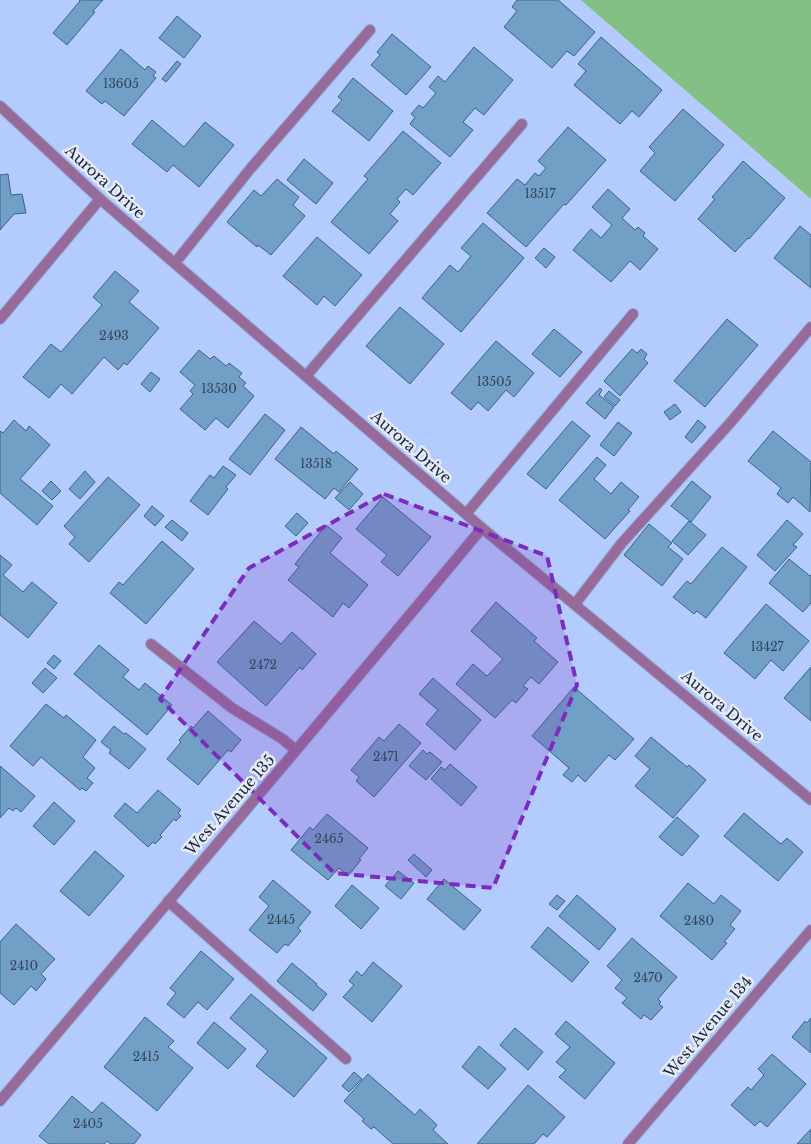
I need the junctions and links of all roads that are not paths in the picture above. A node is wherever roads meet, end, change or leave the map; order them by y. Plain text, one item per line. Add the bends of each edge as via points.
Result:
1 (370, 30) dead end
2 (0, 106) edge
3 (522, 124) dead end
4 (100, 198) junction
5 (175, 263) junction
6 (632, 314) dead end
7 (0, 319) edge
8 (811, 327) edge
9 (306, 376) junction
10 (466, 514) junction
11 (482, 528) junction
12 (575, 604) junction
13 (151, 644) dead end
14 (296, 750) junction
15 (811, 800) edge
16 (168, 901) junction
17 (811, 930) edge
18 (346, 1059) dead end
19 (0, 1101) edge
20 (628, 1144) edge

1 - 5 street via 251,168
2 - 4 street, Aurora Drive
3 - 9 street
4 - 5 street, Aurora Drive
4 - 7 street
5 - 9 street, Aurora Drive
6 - 10 street
8 - 12 street via 621,544
9 - 10 street, Aurora Drive
10 - 11 street, Aurora Drive
11 - 12 street, Aurora Drive
11 - 14 street, West Avenue 135
12 - 15 street, Aurora Drive
13 - 14 street via 232,708
14 - 16 street, West Avenue 135
16 - 18 street
16 - 19 street, West Avenue 135
17 - 20 street, West Avenue 134

